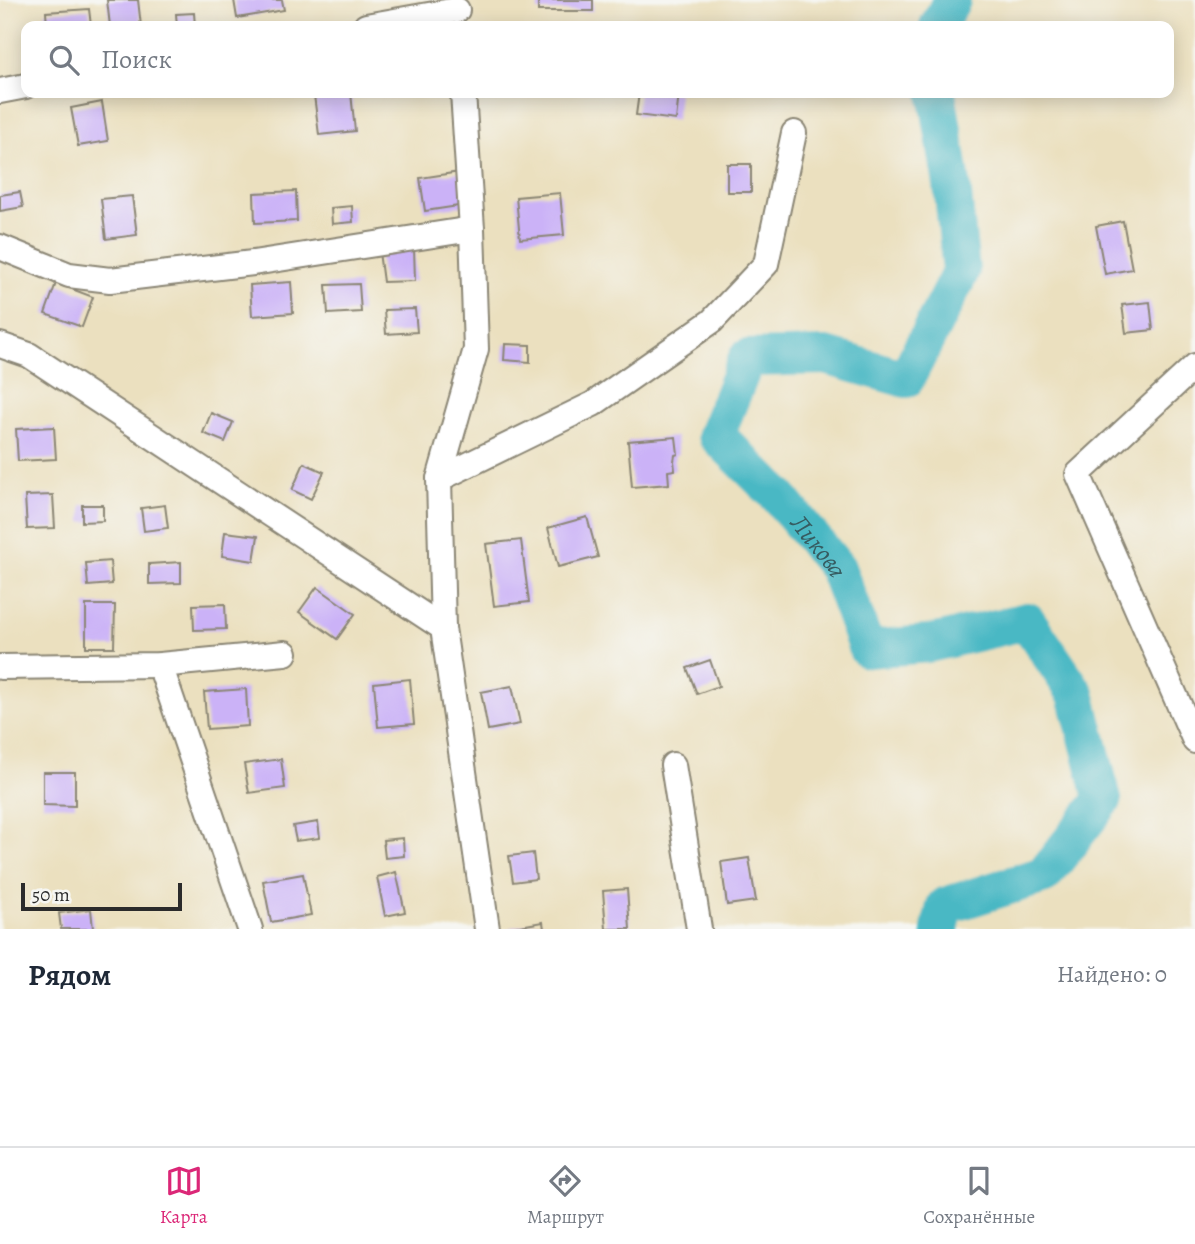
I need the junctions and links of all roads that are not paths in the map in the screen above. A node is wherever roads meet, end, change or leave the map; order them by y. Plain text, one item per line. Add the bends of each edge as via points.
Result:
1 (457, 12) edge
2 (398, 21) edge
3 (21, 87) edge
4 (0, 91) edge
5 (463, 98) edge
6 (794, 133) dead end
7 (472, 229) junction
8 (0, 247) edge
9 (0, 345) edge
10 (1195, 366) edge
11 (439, 479) junction
12 (443, 628) junction
13 (285, 653) dead end
14 (160, 665) junction
15 (0, 667) edge
16 (1195, 741) edge
17 (673, 765) dead end
18 (250, 929) edge
19 (486, 929) edge
20 (699, 929) edge

1 - 2 street
3 - 4 street
5 - 7 street
6 - 11 street via 766,264 712,321 593,404
7 - 8 street via 110,280 69,275
7 - 11 street via 476,349
9 - 12 street via 29,355
10 - 16 street via 1079,474
11 - 12 street
12 - 19 street
13 - 14 street
14 - 15 street
14 - 18 street
17 - 20 street

